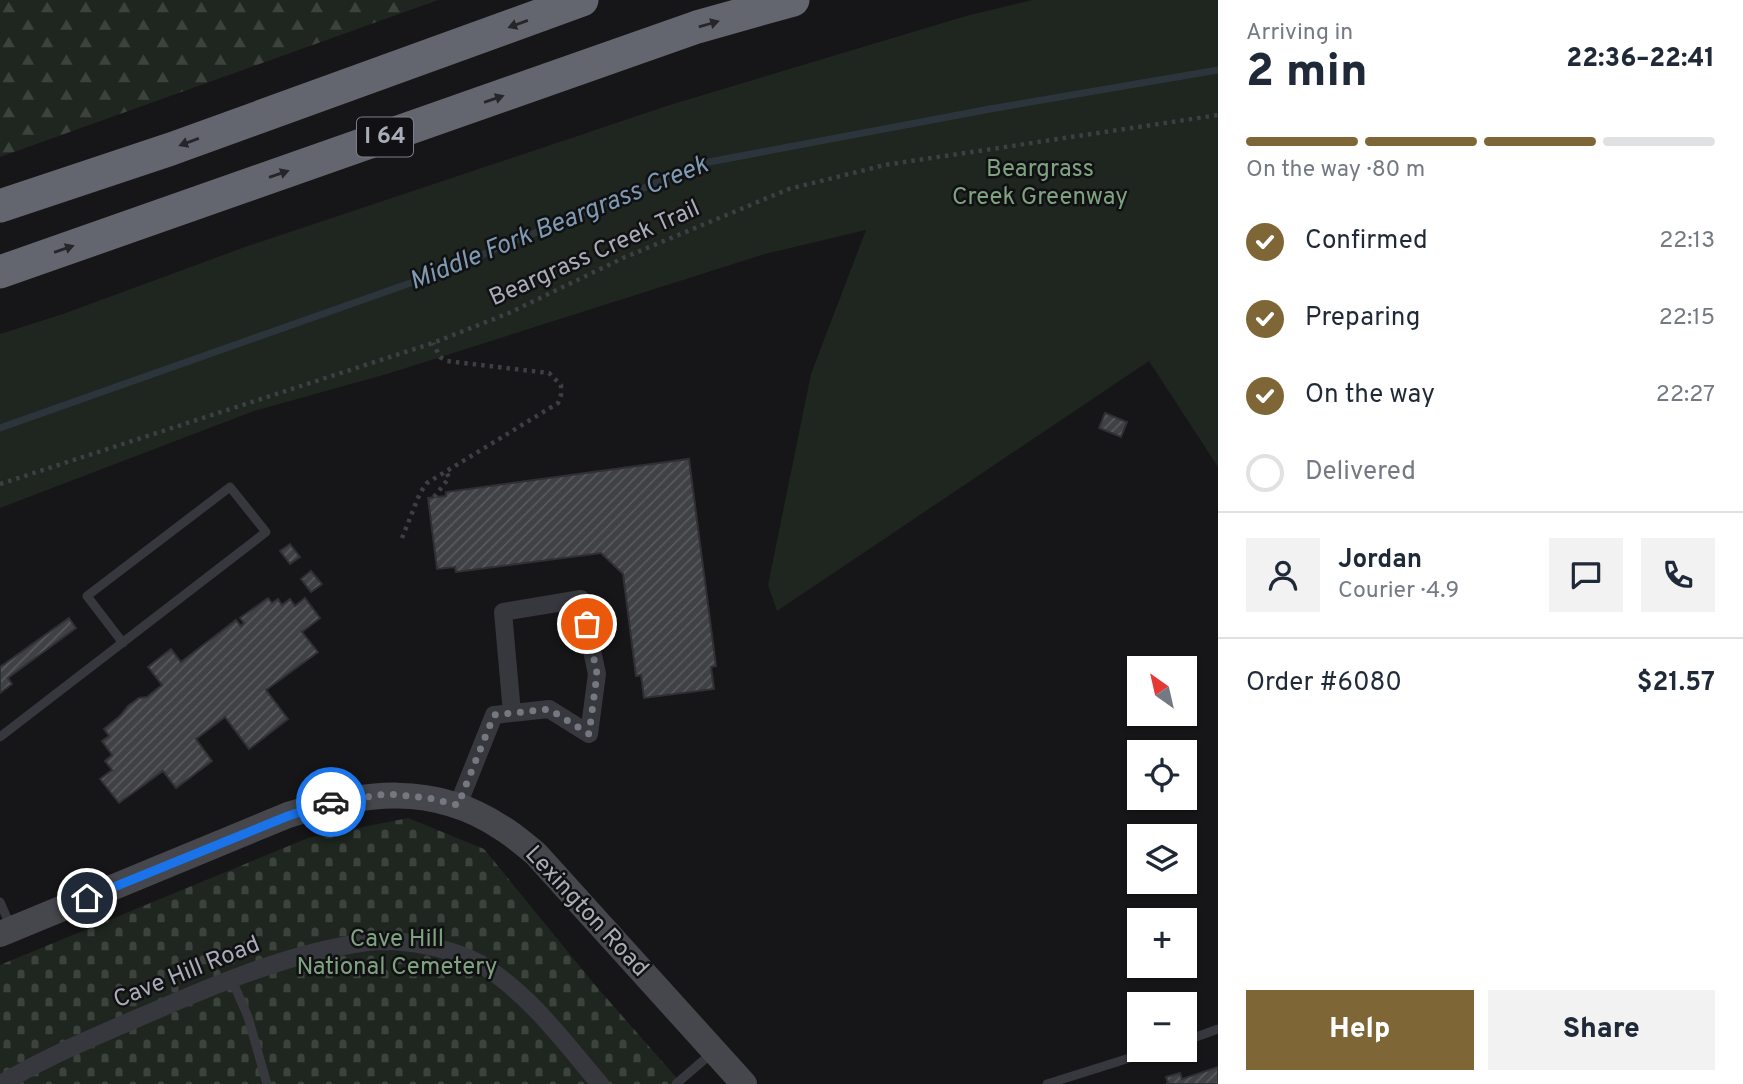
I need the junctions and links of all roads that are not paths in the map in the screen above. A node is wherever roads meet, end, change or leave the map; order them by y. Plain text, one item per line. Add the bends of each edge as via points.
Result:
1 (582, 0) edge
2 (783, 2) edge
3 (0, 206) edge
4 (0, 272) edge
5 (122, 643) junction
6 (512, 713) junction
7 (0, 737) edge
8 (458, 805) junction
9 (0, 902) edge
10 (6, 931) edge
11 (232, 980) junction
12 (1218, 1029) edge
13 (1197, 1037) edge
14 (713, 1051) junction
15 (1127, 1059) edge
16 (1, 1084) edge
17 (267, 1084) edge
18 (600, 1084) edge
19 (676, 1084) edge
20 (744, 1084) edge
21 (1047, 1084) edge

1 -> 3 highway, I 64
4 -> 2 highway, I 64 via 697,27
5 - 5 lane via 266,533 230,487 87,596
5 - 7 lane
6 - 6 street via 549,709 589,734 597,674 581,599 503,612
6 - 8 street via 494,715
8 - 10 main road, Lexington Road via 387,794 330,802
8 - 14 main road, Lexington Road via 502,828 536,854
9 - 10 lane
11 - 16 street, Cave Hill Road via 113,1029
11 - 17 lane
11 - 18 street, Cave Hill Road via 292,959 367,942 441,949 483,966 513,989
12 - 13 lane
14 - 19 lane
14 - 20 main road, Lexington Road
15 - 21 lane

